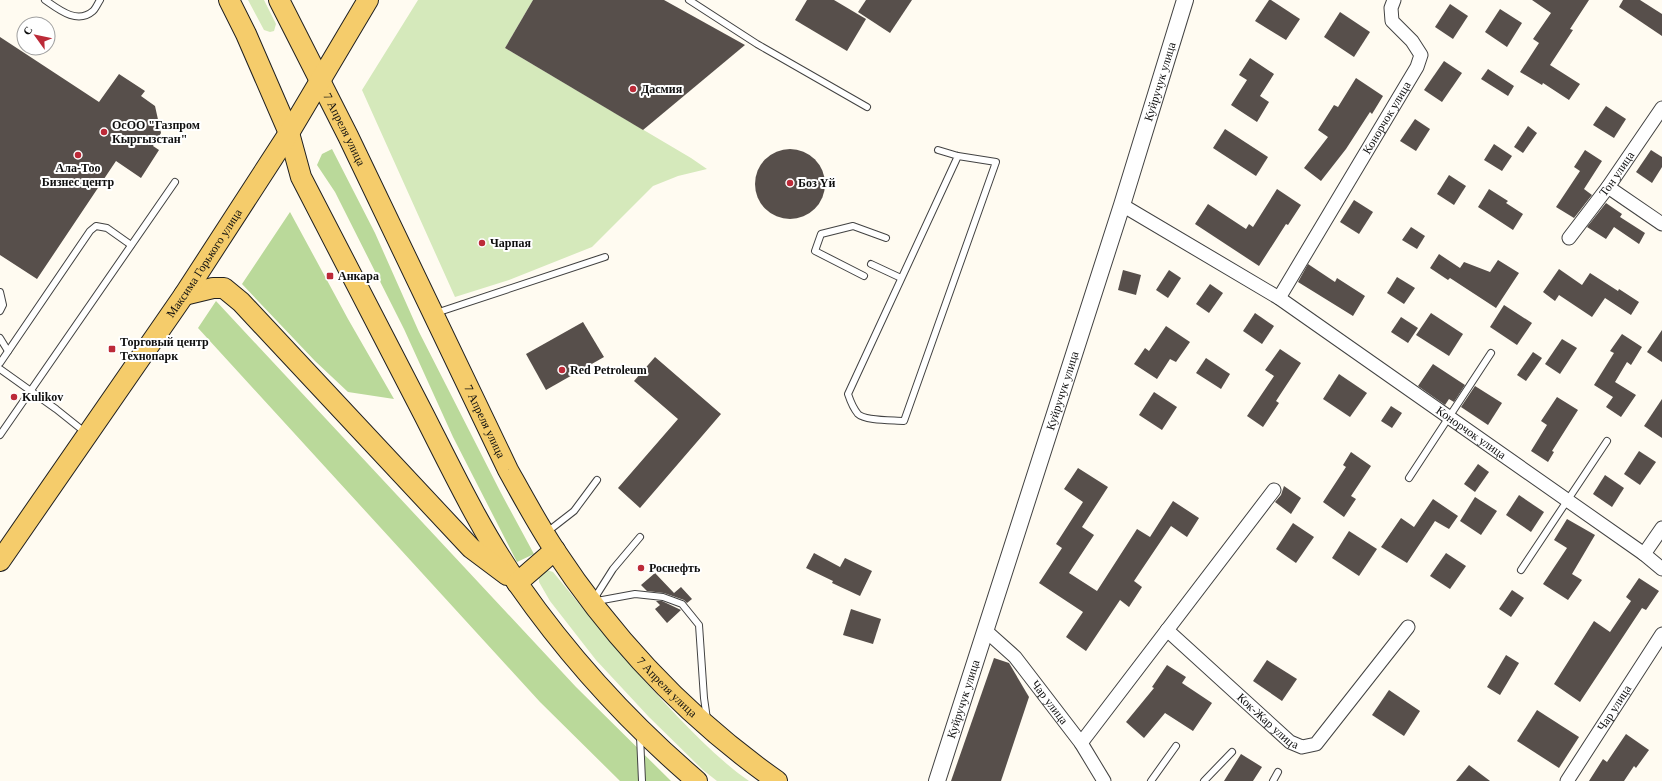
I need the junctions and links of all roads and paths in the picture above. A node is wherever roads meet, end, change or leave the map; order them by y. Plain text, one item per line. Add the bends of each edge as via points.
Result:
1 (45, 0) edge
2 (100, 0) edge
3 (229, 0) edge
4 (279, 0) edge
5 (368, 0) edge
6 (689, 0) edge
7 (1185, 0) edge
8 (1394, 0) edge
9 (321, 80) junction
10 (867, 107) dead end
11 (1662, 108) edge
12 (289, 133) junction
13 (938, 150) dead end
14 (958, 156) junction
15 (175, 182) dead end
16 (1608, 187) junction
17 (1122, 205) junction
18 (1662, 224) edge
19 (886, 238) dead end
20 (1569, 238) dead end
21 (131, 245) junction
22 (605, 257) dead end
23 (871, 264) dead end
24 (864, 276) dead end
25 (901, 278) junction
26 (0, 292) edge
27 (184, 295) junction
28 (1279, 298) junction
29 (0, 311) edge
30 (434, 313) junction
31 (0, 338) edge
32 (8, 351) junction
33 (1491, 353) dead end
34 (0, 363) edge
35 (0, 369) edge
36 (30, 390) junction
37 (1448, 416) junction
38 (88, 434) junction
39 (0, 435) edge
40 (1606, 441) dead end
41 (1409, 478) dead end
42 (597, 480) dead end
43 (1274, 490) dead end
44 (1568, 500) junction
45 (1662, 528) edge
46 (640, 537) dead end
47 (550, 542) junction
48 (1644, 554) junction
49 (0, 561) edge
50 (1662, 569) edge
51 (1521, 570) dead end
52 (517, 583) junction
53 (592, 602) junction
54 (1408, 627) dead end
55 (1167, 630) junction
56 (986, 631) junction
57 (1662, 634) edge
58 (708, 726) junction
59 (640, 730) junction
60 (1081, 743) junction
61 (1176, 746) dead end
62 (1232, 752) dead end
63 (1278, 772) dead end
64 (642, 781) edge
65 (697, 781) edge
66 (777, 781) edge
67 (937, 781) edge
68 (1104, 781) edge
69 (1151, 781) edge
70 (1204, 781) edge
71 (1273, 781) edge
72 (1567, 781) edge

1 - 2 lane via 70,16 82,16 93,11
3 - 12 main road
4 - 9 main road, 7 Апреля улица
5 - 9 main road, Максима Горького улица
6 - 10 lane via 757,44
7 - 17 street, Куйручук улица
8 - 28 street, Конорчок улица via 1391,8 1392,21 1412,41 1421,55 1417,67
9 - 12 main road, Максима Горького улица
9 - 30 main road, 7 Апреля улица
11 - 16 street, Тон улица
12 - 27 main road, Максима Горького улица
12 - 52 main road via 301,177 470,505
13 - 14 lane
14 - 25 lane
14 - 25 lane via 996,162 904,421 868,418 859,415 848,394
15 - 21 lane
16 - 18 street
16 - 20 street, Тон улица
17 - 28 street, Конорчок улица
17 - 56 street, Куйручук улица
19 - 24 lane via 854,226 821,234 815,251
21 - 32 lane via 107,228 96,226 90,231
21 - 36 lane
22 - 30 lane
23 - 25 lane
26 - 29 lane via 3,305
27 - 38 main road, Максима Горького улица
27 - 52 main road via 224,288 241,302 471,548
28 - 37 street, Конорчок улица
30 - 47 main road, 7 Апреля улица via 508,470
31 - 32 lane
32 - 34 lane
33 - 37 lane
35 - 36 lane
36 - 38 lane
36 - 39 lane
37 - 41 lane
37 - 44 street, Конорчок улица
38 - 49 main road, Максима Горького улица
40 - 44 lane
42 - 47 lane
43 - 55 street
44 - 48 street, Конорчок улица
44 - 51 lane
45 - 48 street
46 - 53 lane via 613,569
47 - 52 main road
47 - 53 main road, 7 Апреля улица
48 - 50 street, Конорчок улица
52 - 59 main road via 557,638
53 - 58 main road, 7 Апреля улица via 638,658
53 - 58 lane via 634,594 663,597 682,604 699,625
54 - 55 street, Кок-Жар улица via 1316,744 1302,748 1290,742
55 - 60 street
56 - 60 street, Чар улица via 1015,657
56 - 67 street, Куйручук улица
57 - 72 street, Чар улица
58 - 66 main road, 7 Апреля улица
59 - 64 lane
59 - 65 main road
60 - 68 street, Чар улица
61 - 69 lane
62 - 70 lane
63 - 71 lane

